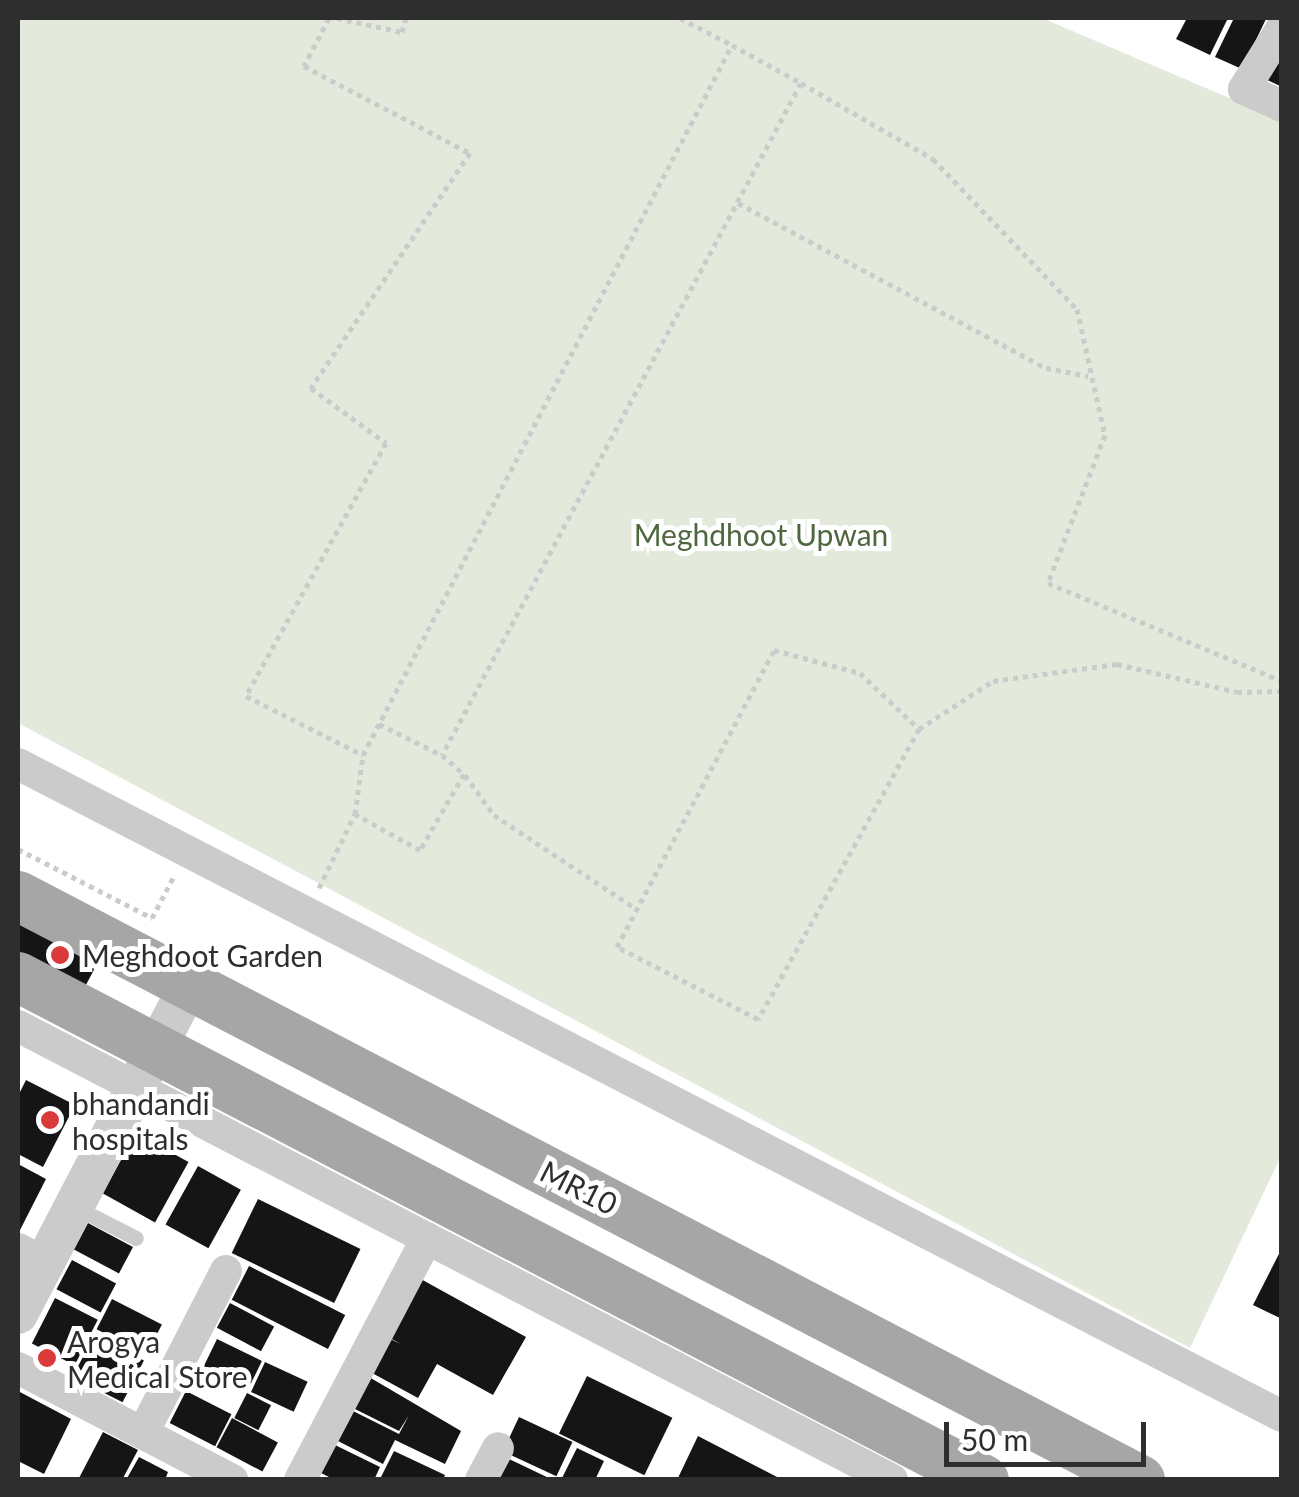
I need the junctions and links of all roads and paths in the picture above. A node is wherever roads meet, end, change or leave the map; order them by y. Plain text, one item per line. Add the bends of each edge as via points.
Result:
1 (329, 18) edge
2 (337, 18) edge
3 (406, 18) edge
4 (680, 18) edge
5 (1282, 28) edge
6 (732, 44) junction
7 (801, 84) junction
8 (1282, 106) edge
9 (737, 202) junction
10 (1088, 376) junction
11 (1282, 681) edge
12 (1282, 691) edge
13 (379, 724) junction
14 (920, 729) junction
15 (442, 755) junction
16 (363, 756) junction
17 (18, 764) edge
18 (464, 774) junction
19 (356, 814) junction
20 (18, 849) edge
21 (187, 852) junction
22 (18, 896) edge
23 (638, 910) junction
24 (307, 913) junction
25 (18, 977) edge
26 (188, 985) junction
27 (18, 1026) edge
28 (145, 1068) junction
29 (73, 1206) junction
30 (136, 1238) dead end
31 (427, 1238) junction
32 (31, 1256) edge
33 (226, 1271) dead end
34 (18, 1314) edge
35 (18, 1368) edge
36 (1282, 1416) edge
37 (144, 1433) junction
38 (498, 1448) dead end
39 (861, 1455) edge
40 (232, 1480) edge
41 (300, 1480) edge
42 (481, 1480) edge
43 (892, 1480) edge
44 (984, 1480) edge
45 (1140, 1480) edge

1 - 16 path via 304,66 470,154 311,388 386,443 246,696
2 - 3 path via 402,32
4 - 6 path
5 - 8 street via 1244,89
6 - 7 path
6 - 13 path
7 - 9 path
7 - 10 path via 933,159 1077,309
9 - 10 path via 1046,368
9 - 15 path
10 - 11 path via 1105,435 1048,583
12 - 14 path via 1236,692 1117,664 993,681
13 - 15 path
13 - 16 path
14 - 23 path via 860,673 774,650
14 - 23 path via 758,1019 616,948
15 - 18 path
16 - 19 path
17 - 21 street
18 - 19 path via 420,850
18 - 23 path via 494,815
19 - 24 path
20 - 21 path via 152,918
21 - 24 street
22 - 26 main road, MR10
24 - 36 street
25 - 28 main road
26 - 28 street
26 - 45 main road, MR10
27 - 28 street
28 - 29 street
28 - 31 street
28 - 39 main road
29 - 30 lane
29 - 32 street
31 - 39 street
31 - 41 street
32 - 34 street
33 - 37 street
35 - 37 street
37 - 40 street
38 - 42 street
39 - 43 street
39 - 44 main road

